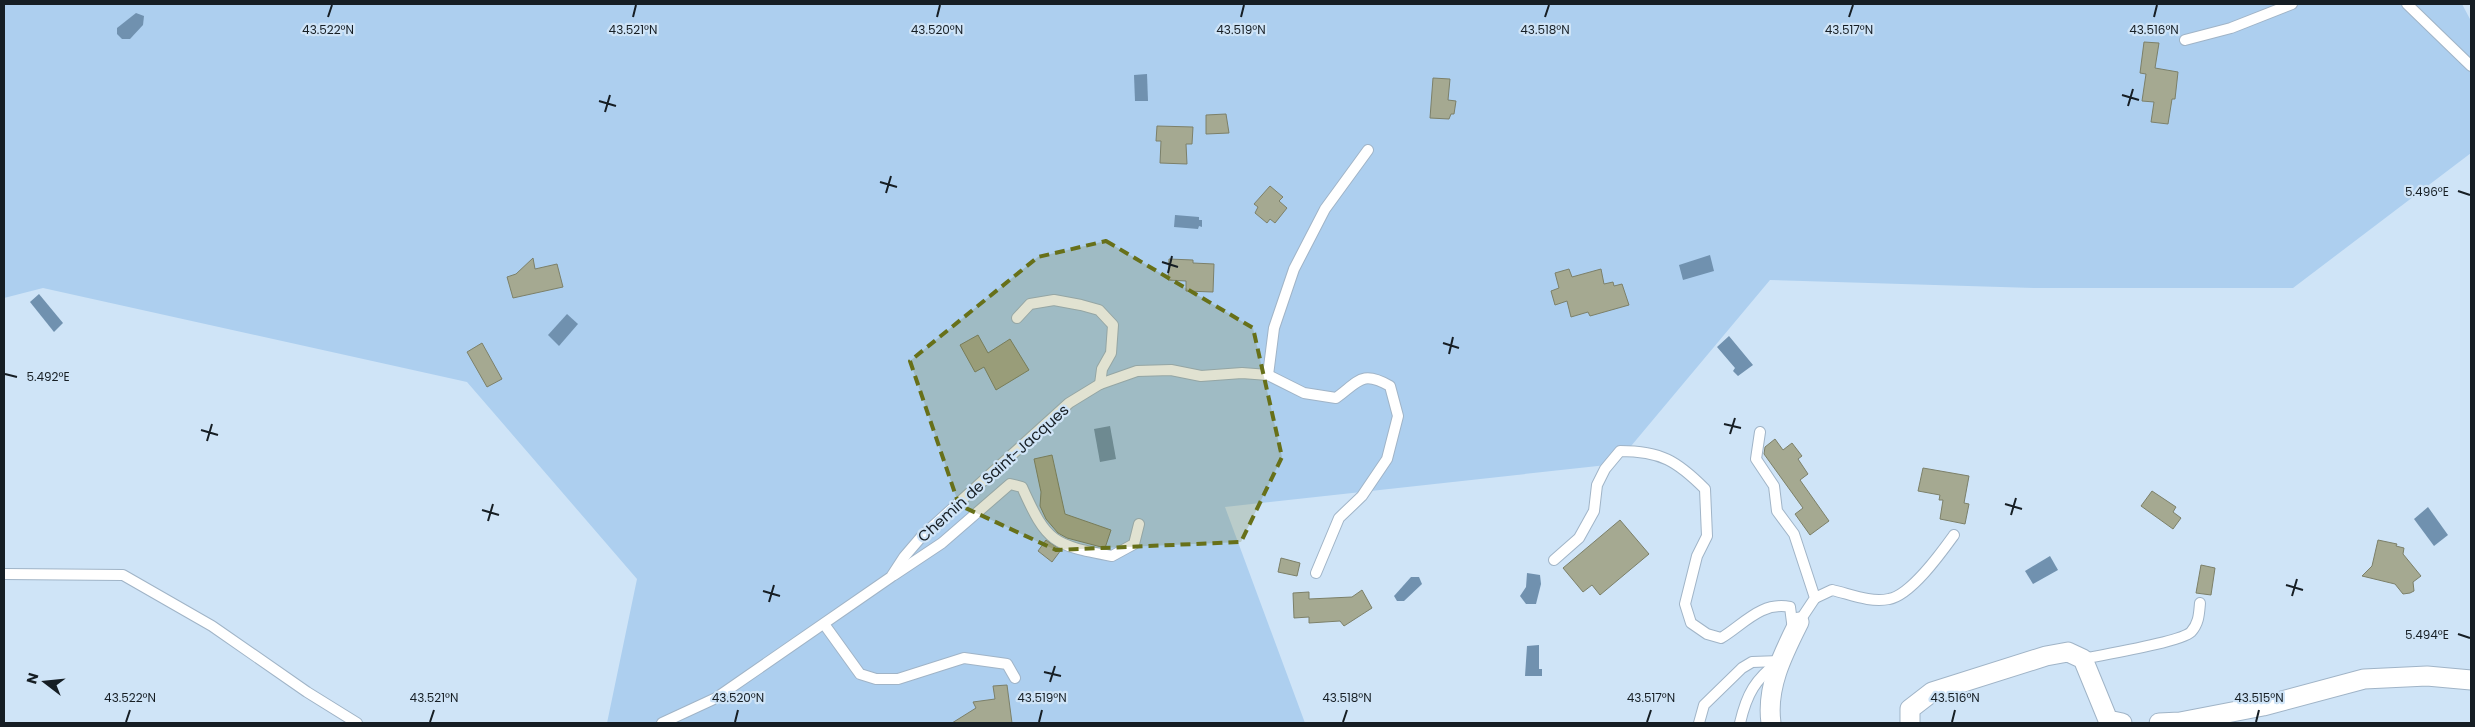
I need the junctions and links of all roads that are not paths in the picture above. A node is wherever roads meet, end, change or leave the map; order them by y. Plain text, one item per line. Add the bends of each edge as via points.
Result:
1 (2292, 4) edge
2 (2407, 4) edge
3 (2185, 40) dead end
4 (2471, 66) edge
5 (1368, 150) dead end
6 (1017, 318) dead end
7 (1268, 375) junction
8 (1100, 384) junction
9 (1760, 432) dead end
10 (1139, 524) dead end
11 (1954, 535) dead end
12 (1554, 560) dead end
13 (1316, 573) dead end
14 (4, 574) edge
15 (891, 577) junction
16 (1815, 598) junction
17 (2200, 603) dead end
18 (824, 624) junction
19 (1797, 627) junction
20 (2083, 659) junction
21 (1780, 661) junction
22 (1015, 678) dead end
23 (2471, 680) edge
24 (2181, 722) edge
25 (358, 723) edge
26 (662, 723) edge
27 (1699, 723) edge
28 (1740, 723) edge
29 (1771, 723) edge
30 (1910, 723) edge
31 (2122, 723) edge
32 (2159, 723) edge

1 - 3 lane via 2232,28
2 - 4 lane
5 - 7 lane via 1325,209 1294,269 1274,328
6 - 8 lane via 1030,304 1054,300 1100,310 1113,325 1111,352 1102,370
7 - 8 lane, Chemin de Saint-Jacques via 1201,376 1171,370 1137,371
7 - 13 lane, Chemin de Saint-Jacques via 1304,393 1336,398 1362,379 1374,377 1390,386 1398,416 1388,459 1362,496 1339,518
8 - 15 lane, Chemin de Saint-Jacques via 1069,403 955,504 904,557
9 - 16 lane via 1756,459 1774,486 1777,511 1794,534
10 - 15 lane via 1134,544 1112,556 1062,544 1047,534 1022,487 1010,484 942,543
11 - 16 lane via 1933,564 1909,587 1890,599 1866,599 1832,590
12 - 19 lane via 1579,538 1594,511 1597,486 1605,469 1620,451 1662,456 1684,467 1706,490 1707,536 1697,556 1685,604 1691,623 1707,634 1721,638 1755,612 1779,605 1790,607
14 - 25 lane via 123,575 212,626
15 - 18 lane, Chemin de Saint-Jacques
16 - 19 lane
17 - 20 lane via 2198,624 2189,634
18 - 22 lane via 860,674 876,680 898,679 964,658 1007,664
18 - 26 lane, Chemin de Saint-Jacques via 716,698
19 - 21 street
20 - 30 street via 2068,652 2046,656 1932,692 1910,709
20 - 31 street via 2108,720
21 - 27 lane via 1752,662 1742,668 1704,705
21 - 28 lane via 1759,677
21 - 29 street via 1768,705
23 - 24 street via 2427,676 2364,679 2263,706
24 - 32 street

